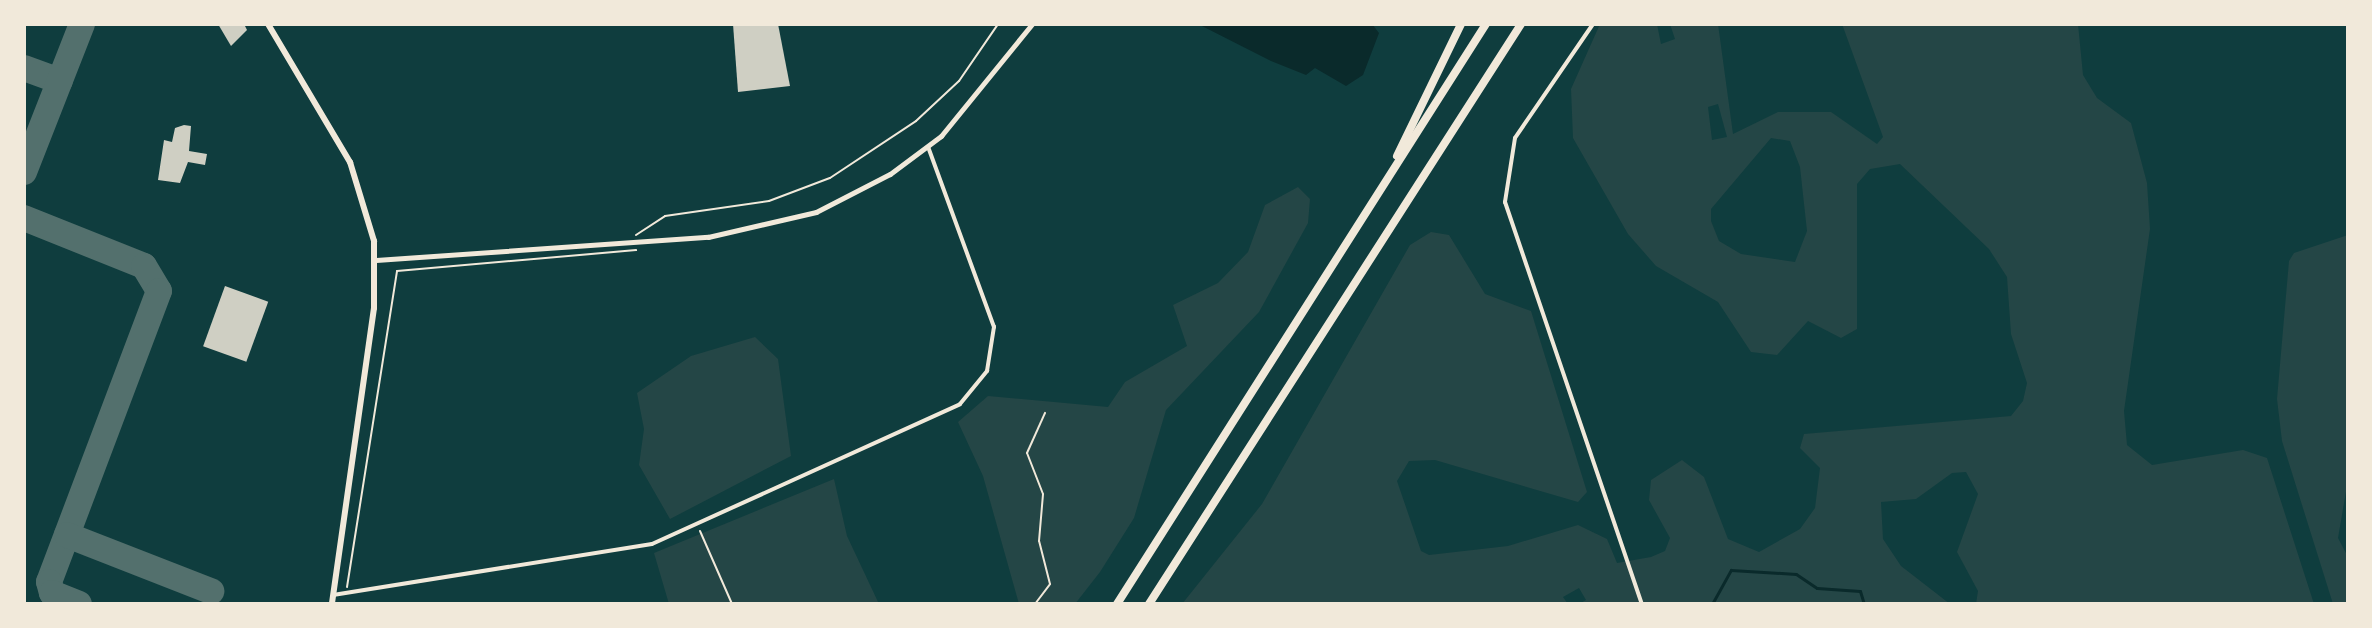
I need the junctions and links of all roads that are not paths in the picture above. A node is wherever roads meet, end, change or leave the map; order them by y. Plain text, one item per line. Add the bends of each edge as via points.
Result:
1 (268, 24) edge
2 (1032, 24) edge
3 (1461, 24) edge
4 (1486, 24) edge
5 (1521, 24) edge
6 (1593, 24) edge
7 (928, 147) junction
8 (1381, 189) junction
9 (376, 260) junction
10 (331, 595) junction
11 (332, 604) edge
12 (1117, 604) edge
13 (1149, 604) edge
14 (1642, 604) edge

1 - 9 main road via 353,168
2 - 7 street via 980,96
3 - 8 highway
4 - 8 highway
5 - 13 highway
6 - 14 street via 1531,108 1505,182 1519,257
7 - 9 street via 865,189 799,218 635,243
7 - 10 street via 992,316 984,376 948,412 698,527 622,552
8 - 12 highway
9 - 10 main road
10 - 11 main road

